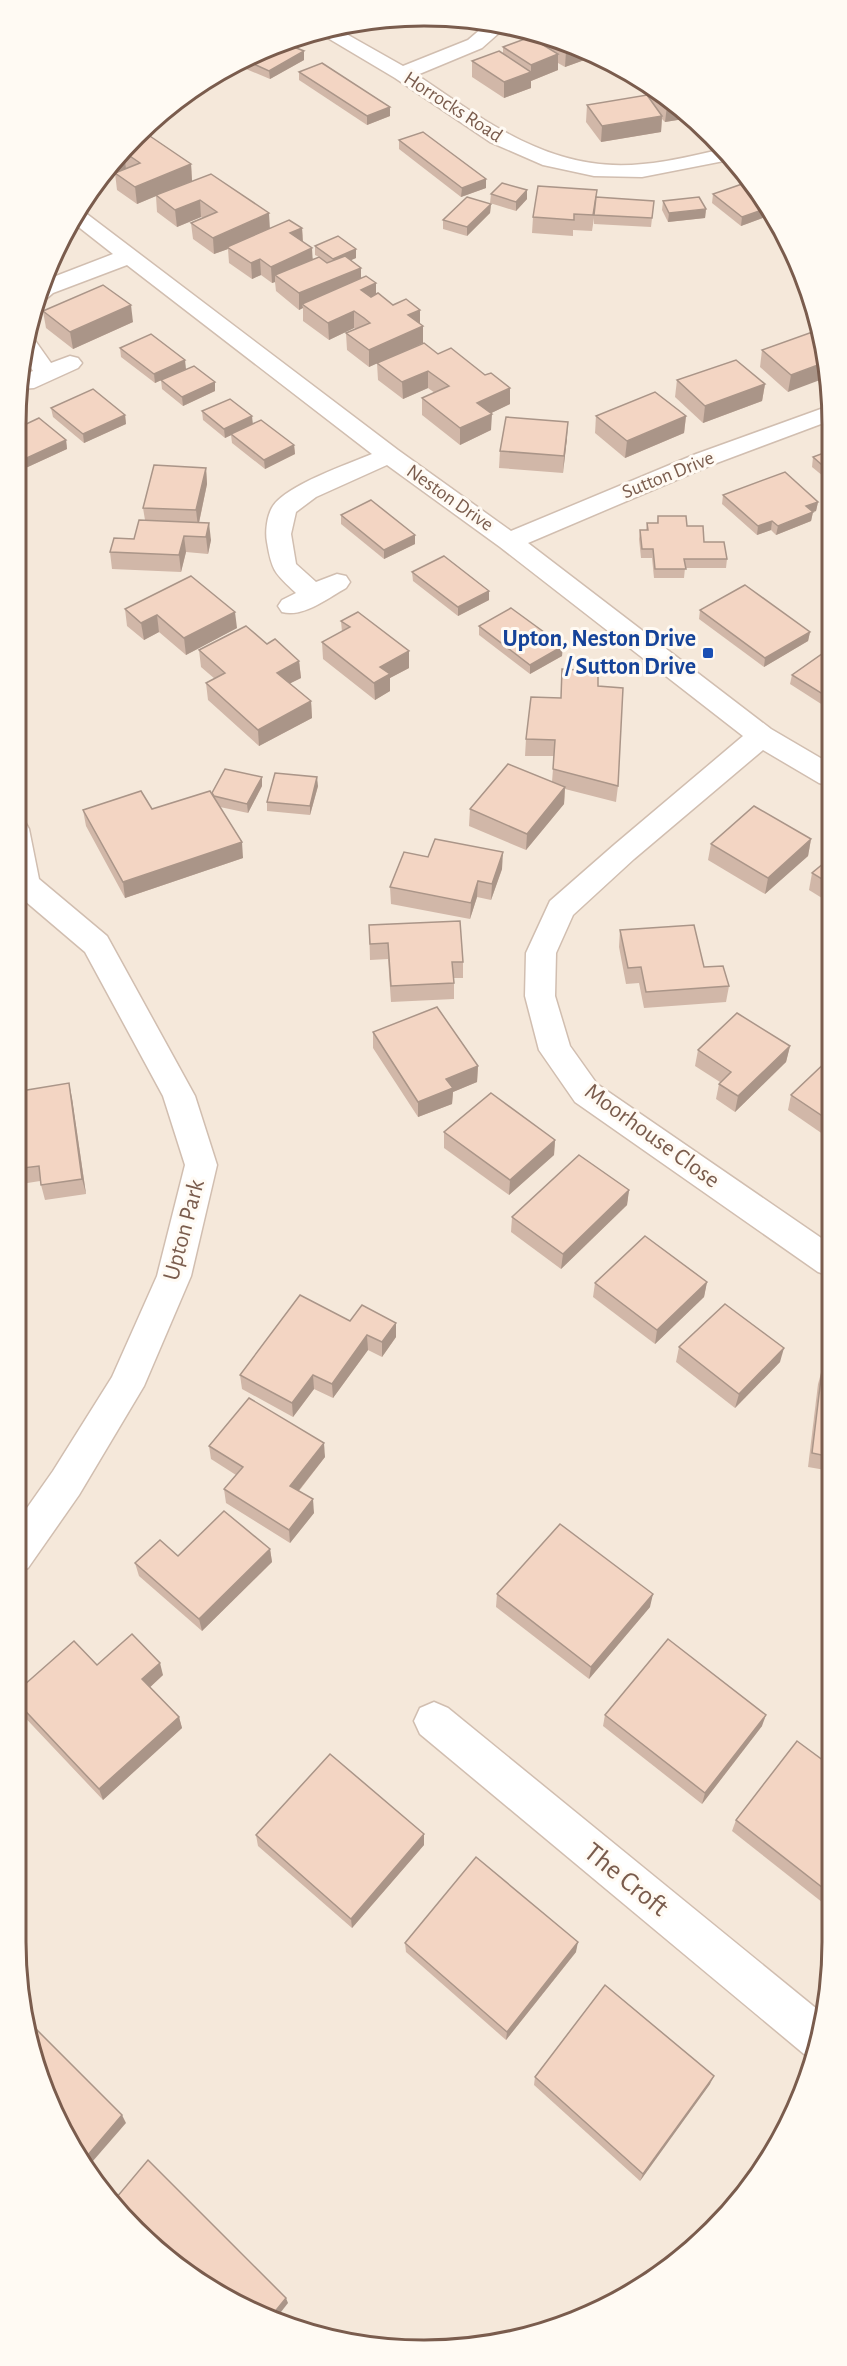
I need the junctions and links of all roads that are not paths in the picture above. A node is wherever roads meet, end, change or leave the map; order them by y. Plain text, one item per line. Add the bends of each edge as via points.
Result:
1 (490, 31) edge
2 (335, 36) edge
3 (402, 75) junction
4 (718, 156) edge
5 (82, 219) edge
6 (129, 256) junction
7 (51, 286) edge
8 (32, 352) edge
9 (70, 363) dead end
10 (47, 373) junction
11 (28, 382) edge
12 (822, 416) edge
13 (389, 455) junction
14 (510, 541) junction
15 (337, 582) dead end
16 (760, 736) junction
17 (822, 772) edge
18 (26, 889) edge
19 (822, 1256) edge
20 (26, 1540) edge
21 (434, 1722) dead end
22 (811, 2033) edge

1 - 3 street via 475,44
2 - 3 street, Horrocks Road
3 - 4 street, Horrocks Road via 497,138 550,160 594,170 642,171
5 - 6 street, Neston Drive
6 - 7 street
6 - 13 street, Neston Drive
8 - 10 street
9 - 10 street
10 - 11 street
12 - 14 street, Sutton Drive via 705,459
13 - 14 street, Neston Drive
13 - 15 street via 307,492 284,509 278,534 284,567 302,599
14 - 16 street, Neston Drive
16 - 17 street, Neston Drive
16 - 19 street, Moorhouse Close via 561,909 541,953 540,996 555,1050 586,1093
18 - 20 street, Upton Park via 96,944 179,1096 201,1165 174,1276 126,1386
21 - 22 street, The Croft

